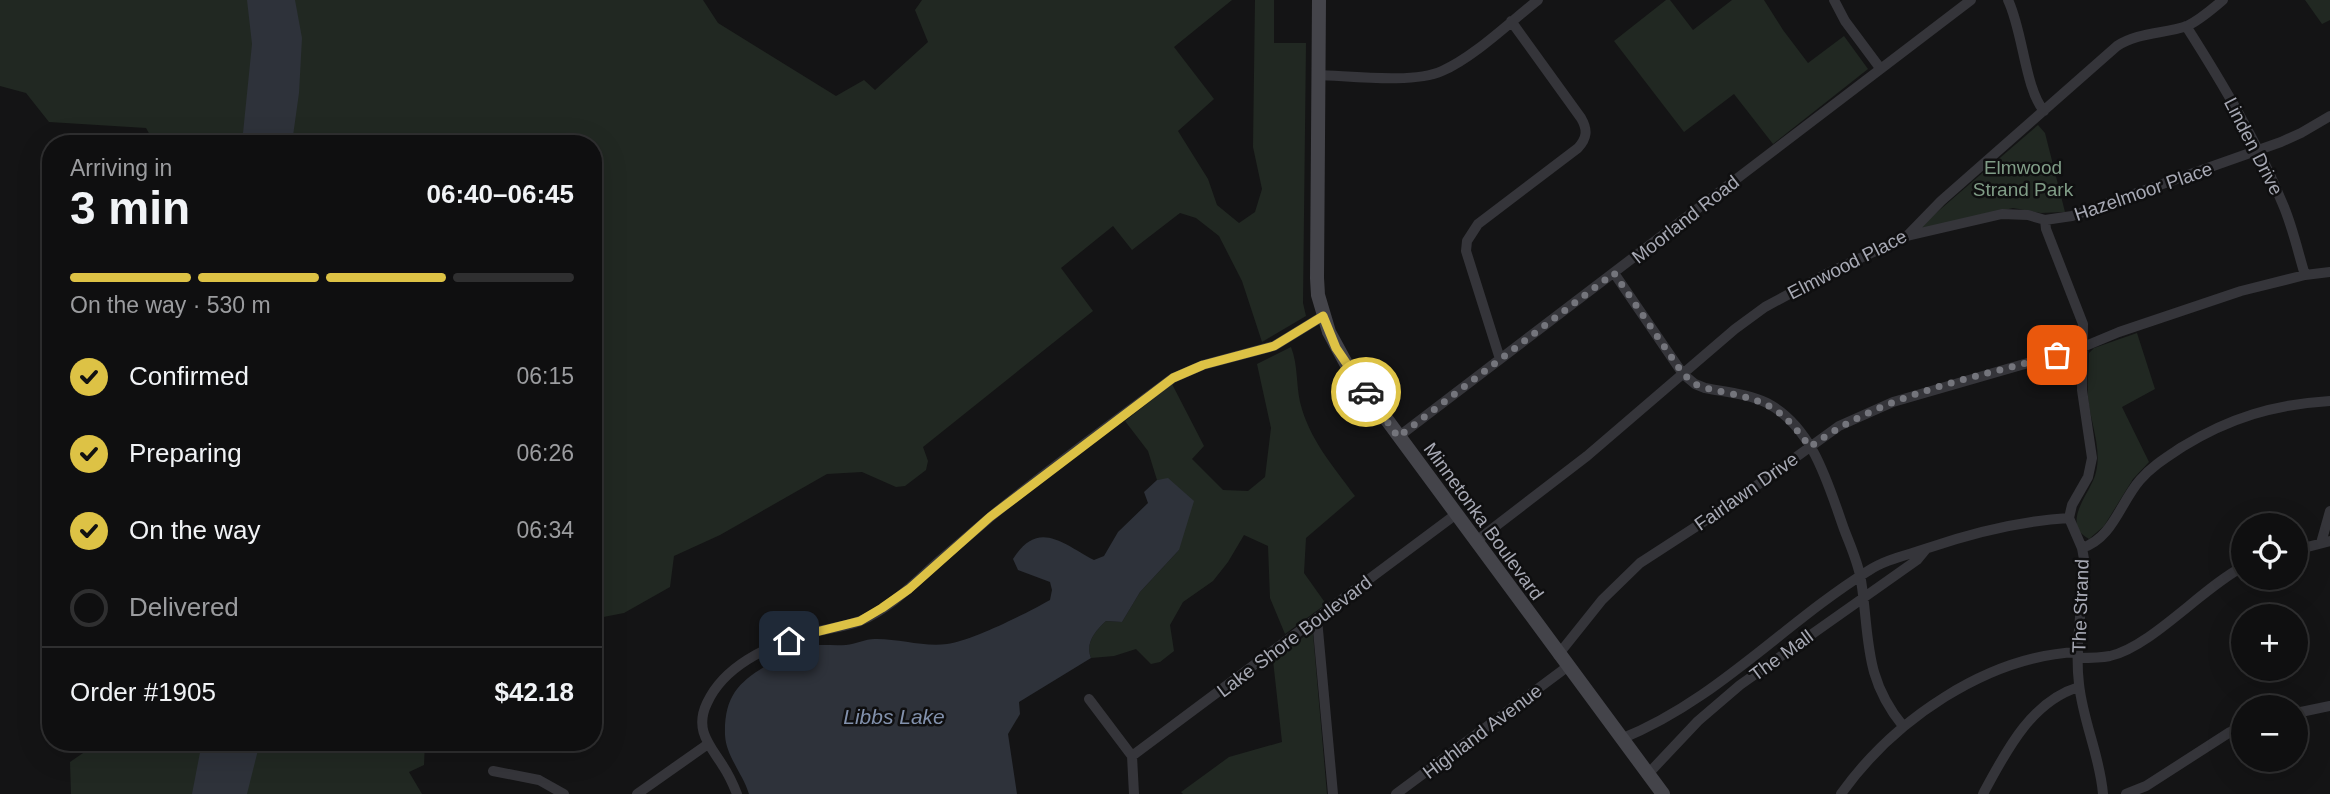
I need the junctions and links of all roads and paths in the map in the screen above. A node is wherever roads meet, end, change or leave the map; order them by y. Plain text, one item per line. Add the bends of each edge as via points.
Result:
1 (1319, 0) edge
2 (1538, 0) edge
3 (1834, 0) edge
4 (1971, 0) edge
5 (2008, 0) edge
6 (2223, 0) edge
7 (1511, 21) junction
8 (2186, 26) junction
9 (1880, 68) junction
10 (1318, 75) junction
11 (2044, 111) junction
12 (2330, 116) edge
13 (2256, 150) junction
14 (2045, 220) junction
15 (1906, 237) junction
16 (2330, 272) edge
17 (1614, 273) junction
18 (2305, 275) junction
19 (1323, 316) junction
20 (2083, 347) junction
21 (1500, 359) junction
22 (1683, 374) junction
23 (2330, 401) edge
24 (1398, 437) junction
25 (1810, 447) junction
26 (2330, 511) edge
27 (1455, 515) junction
28 (2069, 518) junction
29 (1475, 542) junction
30 (2325, 542) edge
31 (2308, 547) edge
32 (2082, 548) junction
33 (1926, 549) junction
34 (2231, 573) edge
35 (1860, 576) junction
36 (1863, 597) junction
37 (1317, 619) junction
38 (1558, 654) junction
39 (2078, 655) junction
40 (1567, 667) junction
41 (2079, 687) junction
42 (1089, 699) dead end
43 (2330, 706) edge
44 (2308, 711) edge
45 (1903, 726) junction
46 (2231, 732) edge
47 (1621, 738) junction
48 (708, 744) junction
49 (1132, 756) junction
50 (493, 771) dead end
51 (1648, 774) junction
52 (564, 794) edge
53 (637, 794) edge
54 (737, 794) edge
55 (1134, 794) edge
56 (1332, 794) edge
57 (1396, 794) edge
58 (1663, 794) edge
59 (1842, 794) edge
60 (1983, 794) edge
61 (2103, 794) edge
62 (2126, 794) edge

1 - 10 main road, Minnetonka Boulevard
2 - 7 street
3 - 9 street
4 - 9 street, Moorland Road
5 - 11 street via 2036,100
6 - 8 street, Elmwood Place
7 - 10 street via 1440,72 1415,77
7 - 21 street via 1586,125 1587,134 1578,148 1478,224 1467,241 1468,261
8 - 11 street, Elmwood Place via 2124,41
8 - 13 street, Linden Drive
9 - 17 street, Moorland Road
10 - 19 main road, Minnetonka Boulevard via 1317,278
11 - 15 street, Elmwood Place
12 - 13 street, Hazelmoor Place
13 - 14 street, Hazelmoor Place via 2106,205
13 - 18 street, Linden Drive via 2285,209
14 - 15 street, Hazelmoor Place via 2002,214
14 - 20 street via 2079,307
15 - 22 street, Elmwood Place via 1765,307
16 - 18 street, Fairlawn Drive
17 - 21 street, Moorland Road
17 - 22 street
18 - 20 street, Fairlawn Drive via 2199,304
19 - 24 main road, Minnetonka Boulevard via 1336,348
19 - 48 street via 1274,346 1173,378 990,517 882,608 860,621 804,635 736,667 705,707
20 - 25 street, Fairlawn Drive via 1893,402 1839,426
20 - 28 street via 2082,390 2091,458 2088,477
21 - 24 street, Moorland Road
22 - 25 street via 1705,388 1767,403 1789,420
22 - 29 street, Elmwood Place
23 - 32 street via 2261,411 2200,437 2148,472 2105,534
24 - 27 main road, Minnetonka Boulevard
25 - 35 street
25 - 38 street, Fairlawn Drive via 1640,563
26 - 30 street
27 - 29 main road, Minnetonka Boulevard
27 - 37 street, Lake Shore Boulevard
28 - 32 street, The Strand
28 - 33 street, The Mall via 1998,527
29 - 38 main road, Minnetonka Boulevard
30 - 31 street
32 - 39 street, The Strand
33 - 35 street, The Mall
33 - 36 street, The Mall
34 - 39 street via 2135,645 2111,656
35 - 36 street
35 - 47 street, The Mall via 1688,706
36 - 45 street via 1873,674
36 - 51 street, The Mall via 1740,685
37 - 49 street, Lake Shore Boulevard
37 - 56 street
38 - 40 main road, Minnetonka Boulevard
39 - 41 street, The Strand
39 - 45 street via 2046,657 1993,673 1948,695
40 - 47 main road, Minnetonka Boulevard
40 - 57 street, Highland Avenue
41 - 60 street via 2050,701 2021,732
41 - 61 street, The Strand
42 - 49 street
43 - 44 street
45 - 59 street
46 - 62 street
47 - 51 main road, Minnetonka Boulevard
48 - 53 street
48 - 54 street
49 - 55 street
50 - 52 street via 540,780
51 - 58 main road, Minnetonka Boulevard

